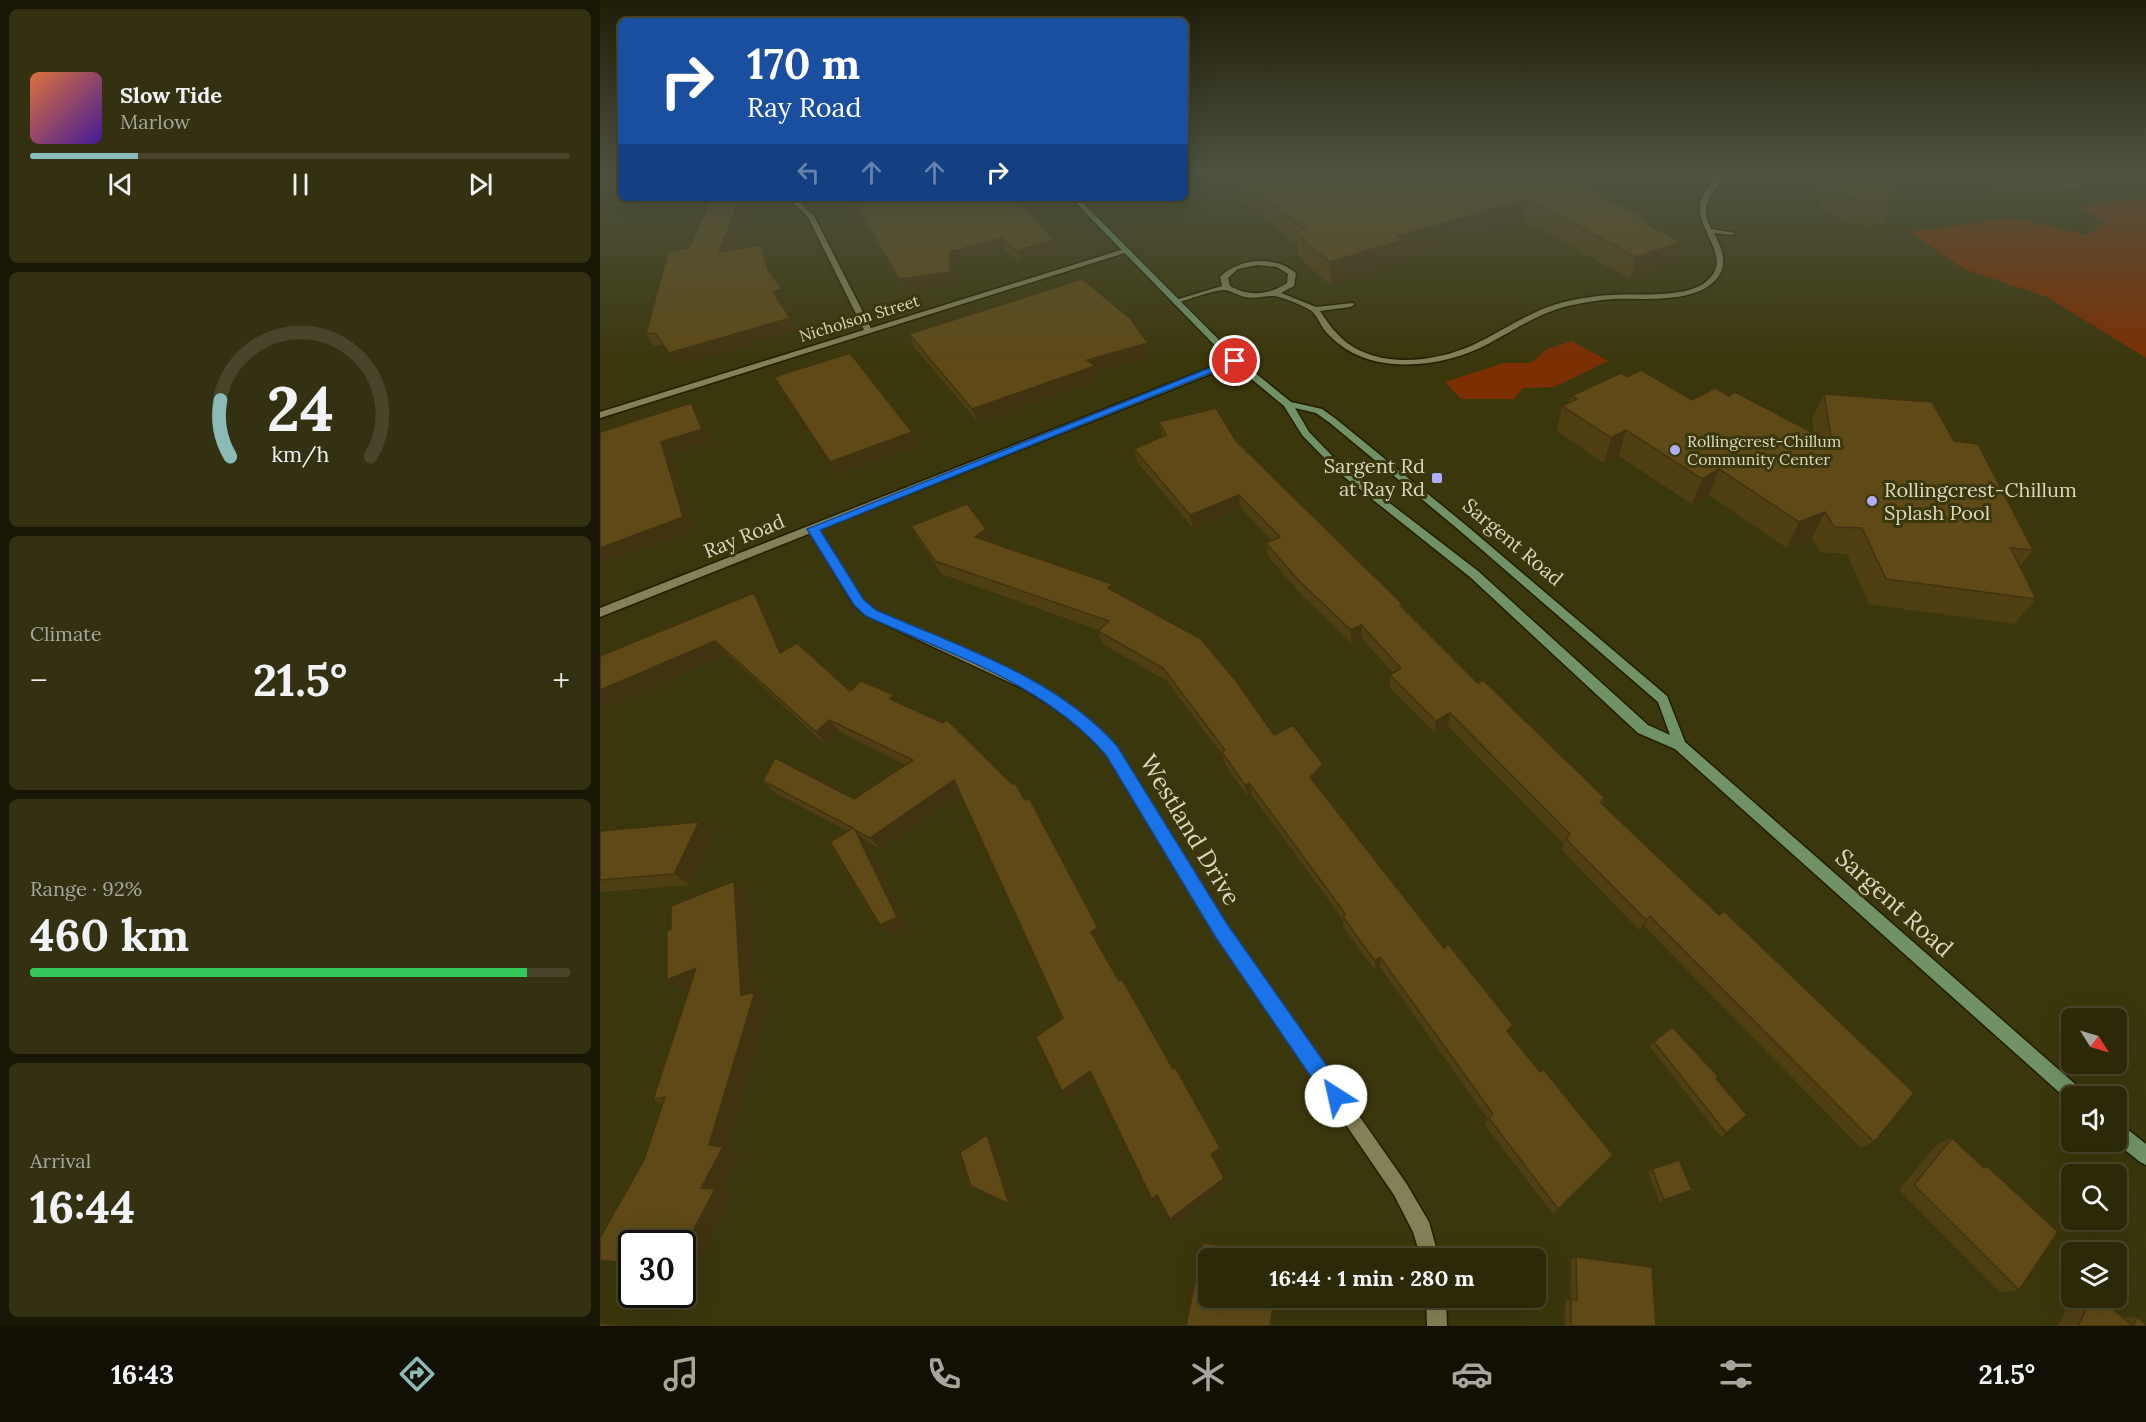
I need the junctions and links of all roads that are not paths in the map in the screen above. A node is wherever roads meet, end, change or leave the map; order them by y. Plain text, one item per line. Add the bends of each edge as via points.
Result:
1 (821, 237) edge
2 (1113, 237) edge
3 (1712, 237) edge
4 (1127, 251) junction
5 (1226, 287) junction
6 (1276, 293) junction
7 (1176, 301) junction
8 (1350, 305) dead end
9 (1315, 309) junction
10 (868, 331) junction
11 (1235, 361) junction
12 (1288, 404) junction
13 (600, 415) edge
14 (813, 529) junction
15 (600, 613) edge
16 (1680, 745) junction
17 (2065, 1086) edge
18 (2127, 1140) edge
19 (2146, 1156) edge
20 (1427, 1248) edge
21 (1436, 1308) edge
22 (1437, 1326) edge

1 - 10 street
2 - 4 main road, Sargent Road
3 - 9 street via 1721,258 1720,273 1707,285 1687,292 1610,297 1542,310 1474,348 1414,363 1388,363 1352,351 1321,321
4 - 7 main road, Sargent Road
4 - 10 street, Nicholson Street
5 - 6 street via 1253,296
5 - 6 street via 1224,277 1229,272 1246,264 1268,263 1292,273 1291,284
5 - 7 street
6 - 9 street
7 - 11 main road, Sargent Road
8 - 9 street
10 - 13 street, Nicholson Street
11 - 12 main road, Sargent Road
11 - 14 street, Ray Road
12 - 16 main road, Sargent Road via 1305,433 1341,470 1474,574 1643,729
12 - 16 main road, Sargent Road via 1319,411 1333,421 1663,699
14 - 15 street, Ray Road
14 - 20 street, Westland Drive via 858,602 871,613 1041,690 1091,727 1111,750 1221,930 1400,1189 1422,1229
16 - 17 main road, Sargent Road
18 - 19 main road
21 - 22 street

